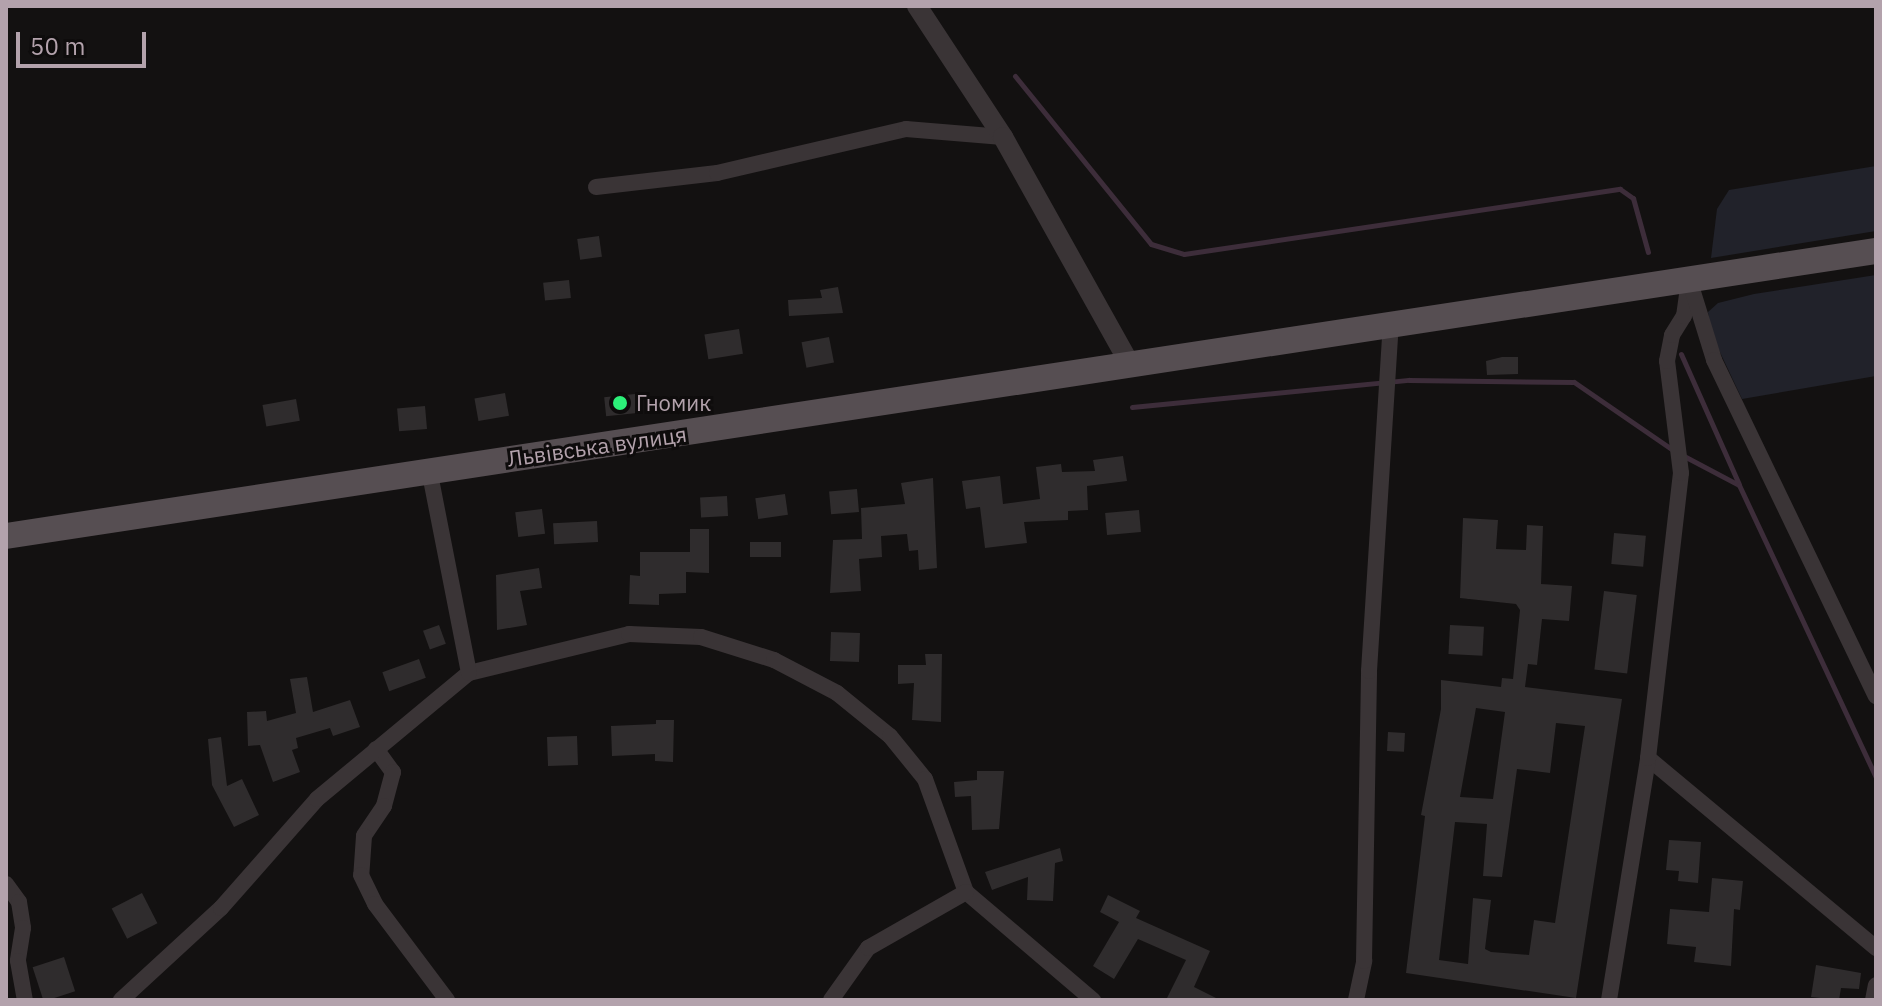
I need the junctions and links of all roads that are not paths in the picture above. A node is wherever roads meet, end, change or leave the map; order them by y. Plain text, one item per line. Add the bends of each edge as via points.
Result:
1 (917, 6) edge
2 (1003, 137) junction
3 (596, 187) dead end
4 (1876, 251) edge
5 (1689, 279) junction
6 (1391, 324) junction
7 (1128, 361) junction
8 (429, 470) junction
9 (6, 536) edge
10 (469, 673) junction
11 (1876, 696) edge
12 (376, 749) junction
13 (1648, 758) junction
14 (6, 884) edge
15 (966, 892) junction
16 (1876, 948) edge
17 (1876, 985) edge
18 (25, 1000) edge
19 (121, 1000) edge
20 (447, 1000) edge
21 (831, 1000) edge
22 (1093, 1000) edge
23 (1356, 1000) edge
24 (1609, 1000) edge
25 (1873, 1000) edge

1 - 2 street
2 - 3 street via 906,129 717,173
2 - 7 street
4 - 5 main road, Львівська вулиця
5 - 6 main road, Львівська вулиця
5 - 11 street via 1714,360
5 - 13 street via 1684,316 1672,335 1667,361 1681,473
6 - 7 main road, Львівська вулиця
6 - 23 street via 1369,671 1364,961
7 - 8 main road, Львівська вулиця via 904,403
8 - 9 main road, Львівська вулиця
8 - 10 street
10 - 12 street
10 - 15 street via 629,634 701,637 774,660 837,693 890,736 925,779
12 - 19 street via 317,799 221,908
12 - 20 street via 393,772 384,806 364,836 361,875 375,904
13 - 16 street
13 - 24 street
14 - 18 street via 19,902 23,928 18,961
15 - 21 street via 868,948
15 - 22 street
17 - 25 street

